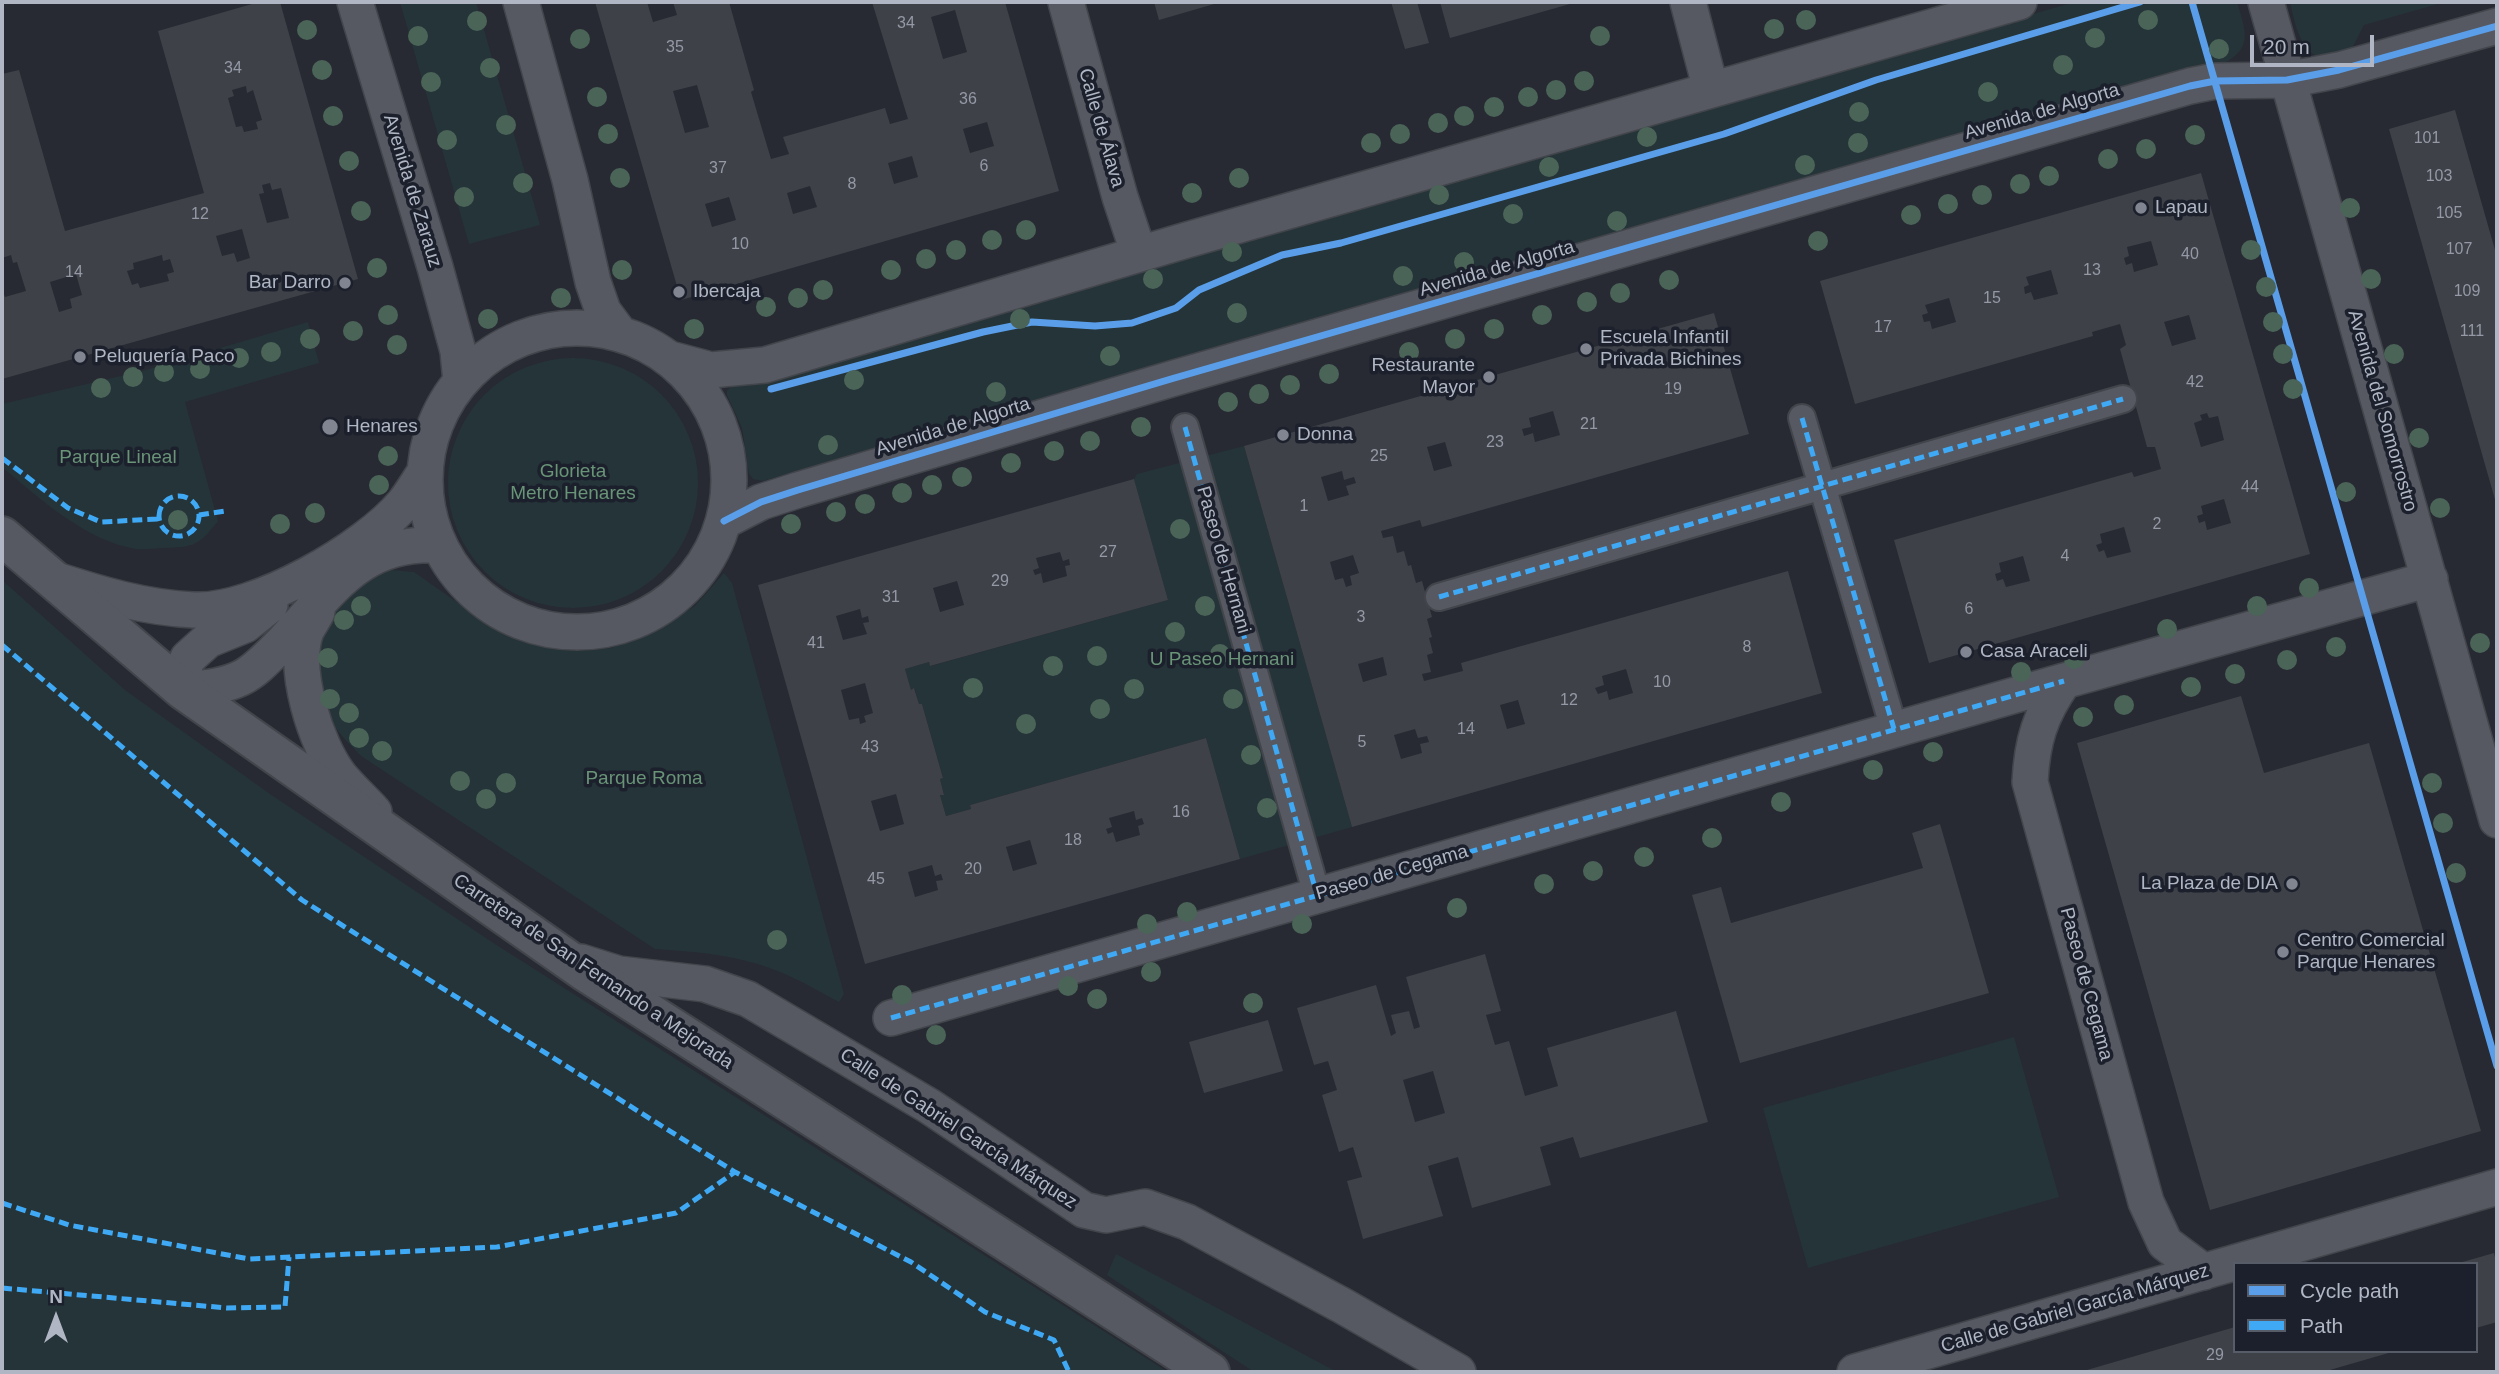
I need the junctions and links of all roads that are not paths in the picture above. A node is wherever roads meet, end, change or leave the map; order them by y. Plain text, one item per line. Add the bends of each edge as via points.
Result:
1 (355, 2) edge
2 (521, 2) edge
3 (1066, 2) edge
4 (1688, 2) edge
5 (2019, 2) edge
6 (2266, 2) edge
7 (2497, 26) edge
8 (2287, 80) junction
9 (1711, 90) junction
10 (1139, 254) junction
11 (620, 334) junction
12 (670, 359) junction
13 (461, 382) junction
14 (2123, 400) dead end
15 (1802, 418) dead end
16 (1185, 427) dead end
17 (425, 472) junction
18 (1822, 486) junction
19 (724, 521) junction
20 (2, 536) edge
21 (439, 545) junction
22 (50, 579) junction
23 (2430, 579) junction
24 (318, 583) junction
25 (1439, 597) dead end
26 (2064, 681) junction
27 (180, 687) junction
28 (1894, 729) junction
29 (2497, 820) edge
30 (411, 849) junction
31 (1317, 895) junction
32 (561, 955) junction
33 (891, 1017) dead end
34 (2497, 1187) edge
35 (2238, 1262) edge
36 (2233, 1264) edge
37 (2204, 1272) junction
38 (1210, 1372) edge
39 (1458, 1372) edge
40 (1855, 1372) edge

1 - 13 street, Avenida de Zarauz via 435,267 458,351
2 - 11 street via 593,282 603,311
3 - 10 street, Calle de Álava
4 - 9 street
5 - 9 street
6 - 8 street, Avenida del Somorrostro
7 - 8 street, Avenida de Algorta
8 - 19 street, Avenida de Algorta via 2190,86 1171,379 798,490
8 - 23 street, Avenida del Somorrostro
9 - 10 street
10 - 12 street via 765,365 711,370
11 - 12 street
11 - 13 street via 577,328 534,334 494,352
12 - 19 street via 708,401 726,442 730,488
13 - 17 street via 436,424
14 - 18 street
15 - 18 street
16 - 31 street, Paseo de Hernani
17 - 21 street via 428,509
17 - 24 street via 404,504
18 - 25 street
18 - 28 street
19 - 21 street via 707,561 679,593 654,612 594,631 532,625 503,613 456,572
20 - 22 street, Carretera de San Fernando a Mejorada
21 - 24 street via 386,550
22 - 24 street via 119,599 196,611
22 - 27 street, Carretera de San Fernando a Mejorada
23 - 26 street, Paseo de Cegama
23 - 29 street, Avenida del Somorrostro
24 - 27 street via 245,625 208,640 188,658
24 - 27 street via 271,655 243,677 218,687
24 - 30 street via 302,667 313,723 339,774
26 - 28 street, Paseo de Cegama
26 - 37 street, Paseo de Cegama via 2050,701 2031,750 2030,782 2146,1202 2165,1243
27 - 30 street, Carretera de San Fernando a Mejorada
28 - 31 street, Paseo de Cegama
30 - 32 street, Carretera de San Fernando a Mejorada
31 - 33 street, Paseo de Cegama
32 - 38 street, Carretera de San Fernando a Mejorada
32 - 39 street, Calle de Gabriel García Márquez via 619,974 705,984 748,999 929,1106 1084,1210 1105,1215 1145,1207 1187,1222
34 - 35 street, Calle de Gabriel García Márquez
36 - 37 street, Calle de Gabriel García Márquez
37 - 40 street, Calle de Gabriel García Márquez

